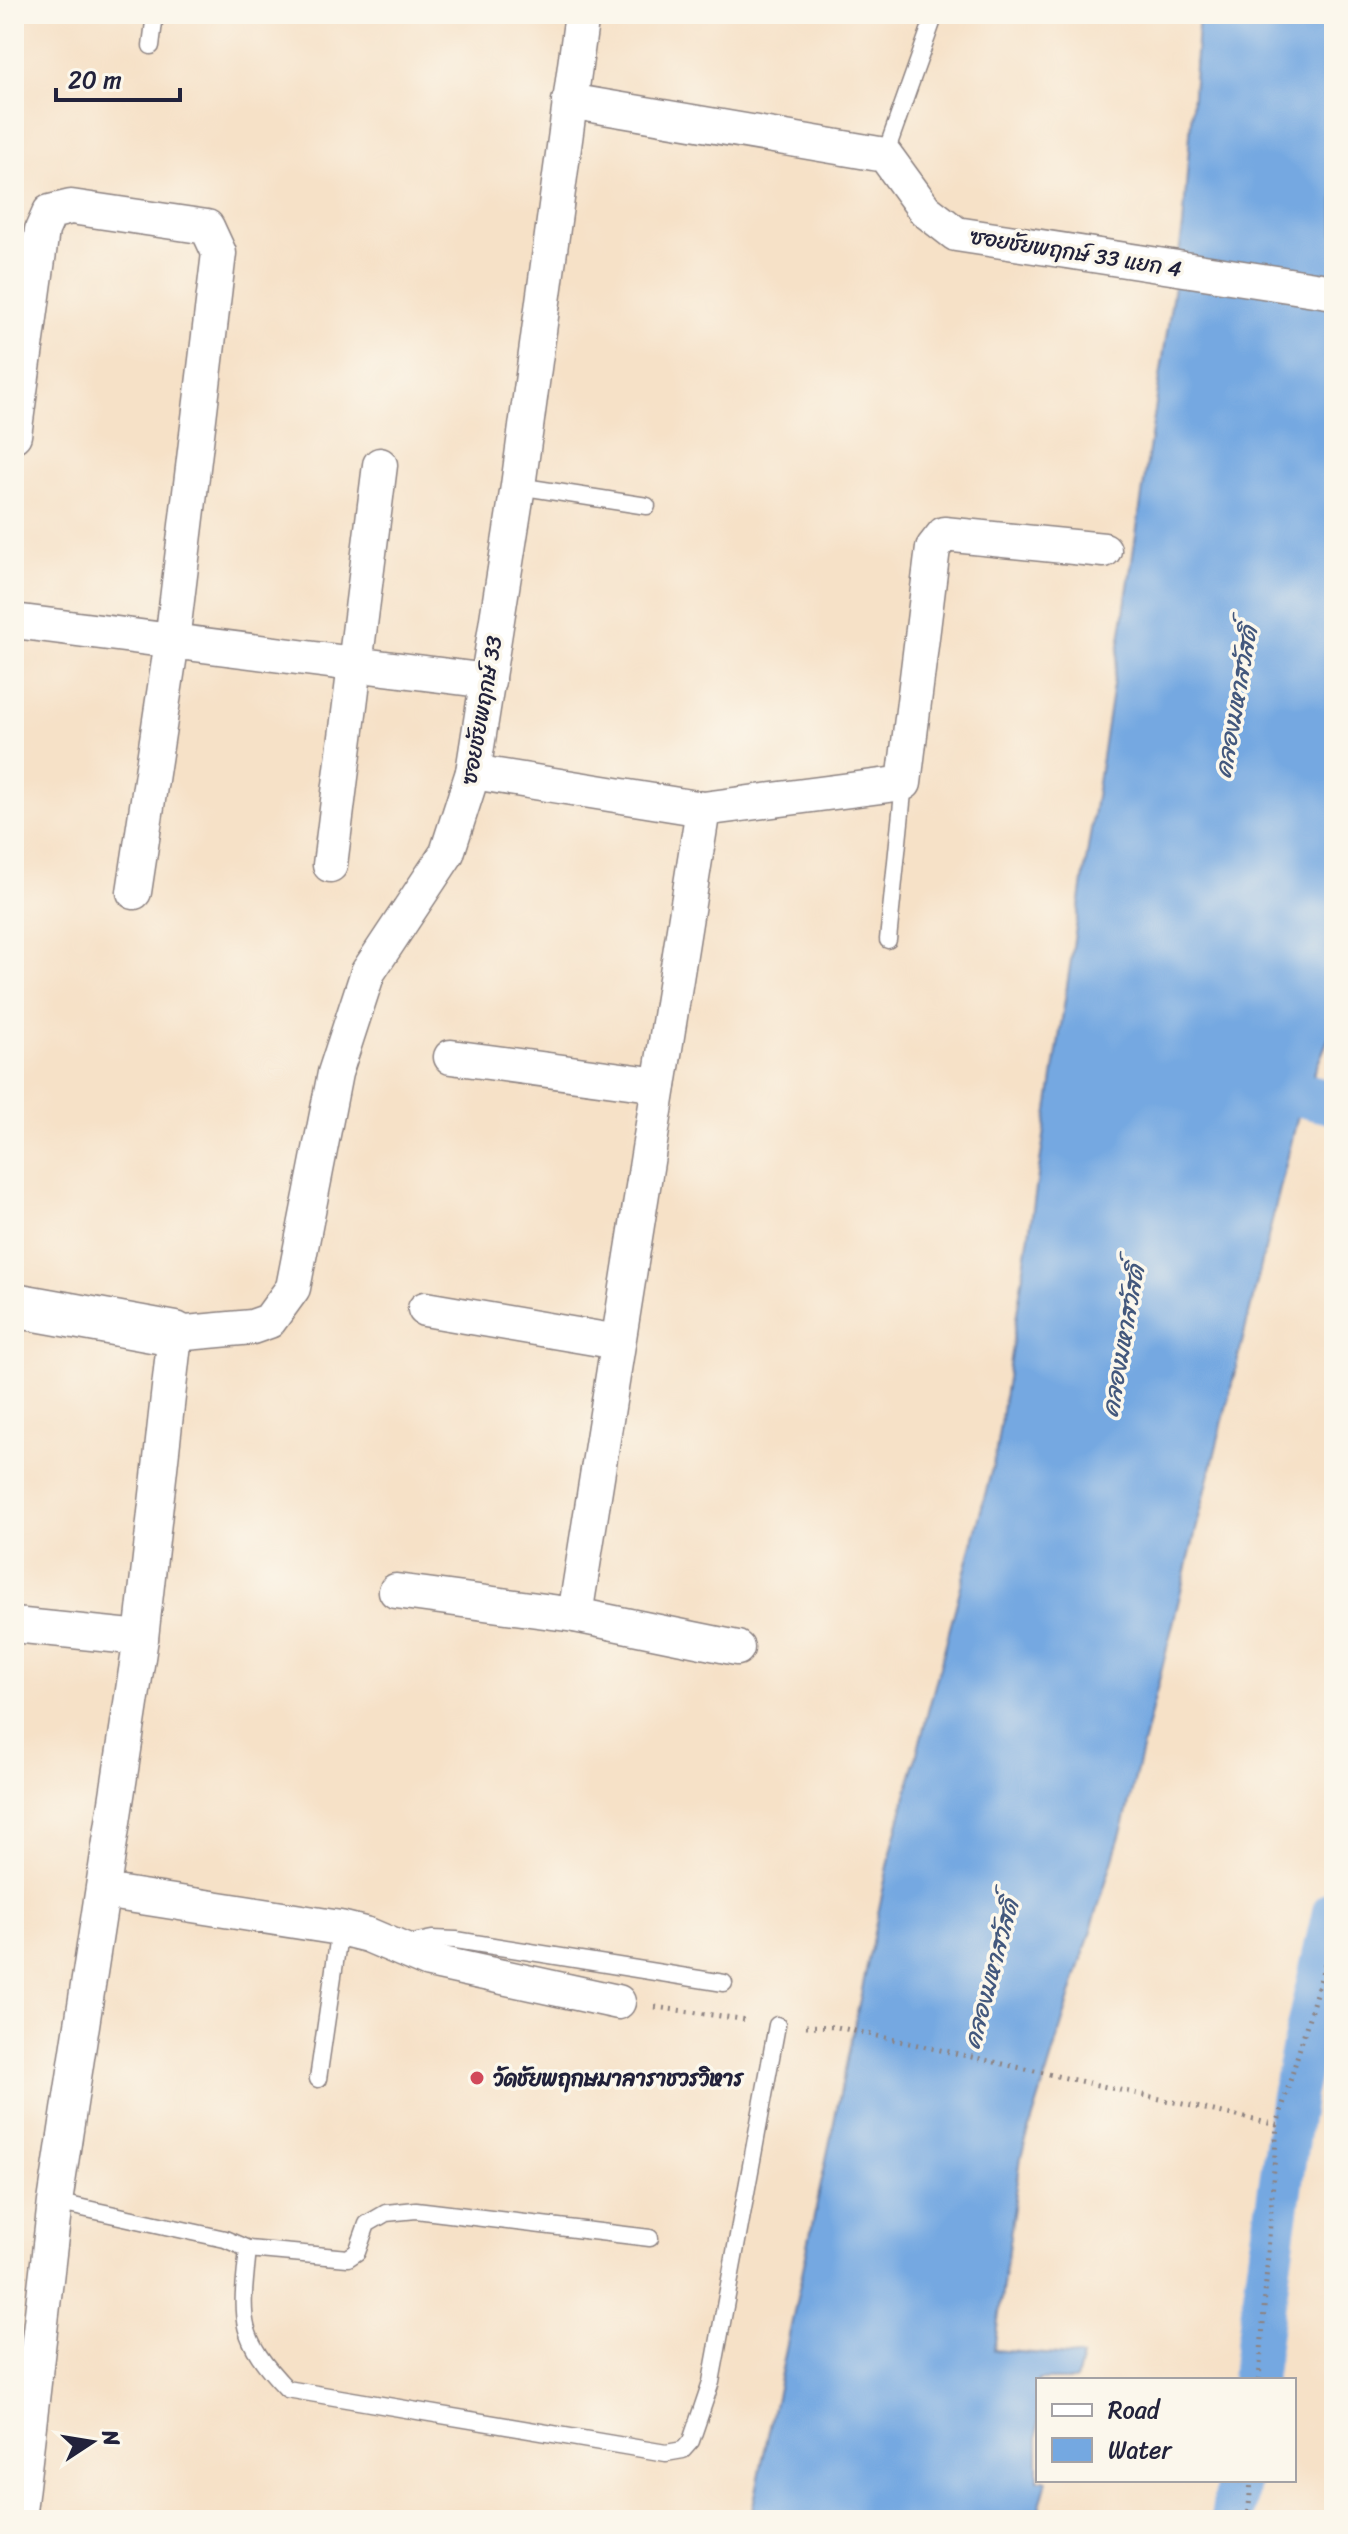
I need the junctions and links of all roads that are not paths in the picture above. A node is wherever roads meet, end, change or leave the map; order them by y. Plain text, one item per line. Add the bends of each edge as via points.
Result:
1 (155, 14) edge
2 (582, 14) edge
3 (935, 14) edge
4 (151, 46) dead end
5 (569, 101) junction
6 (885, 155) junction
7 (1334, 292) edge
8 (14, 435) edge
9 (380, 465) dead end
10 (518, 486) junction
11 (647, 506) dead end
12 (1104, 550) dead end
13 (14, 621) edge
14 (172, 641) junction
15 (354, 662) junction
16 (488, 681) junction
17 (473, 772) junction
18 (904, 783) junction
19 (703, 809) junction
20 (330, 865) dead end
21 (134, 892) dead end
22 (888, 940) dead end
23 (451, 1057) dead end
24 (659, 1085) junction
25 (14, 1305) edge
26 (425, 1309) dead end
27 (175, 1334) junction
28 (618, 1342) junction
29 (396, 1591) dead end
30 (575, 1615) junction
31 (14, 1625) edge
32 (141, 1638) junction
33 (737, 1648) dead end
34 (103, 1891) junction
35 (340, 1928) junction
36 (394, 1948) junction
37 (724, 1983) dead end
38 (618, 2002) road end
39 (777, 2025) road end
40 (318, 2079) dead end
41 (55, 2202) junction
42 (650, 2238) dead end
43 (248, 2249) junction
44 (18, 2520) edge

1 - 4 lane
2 - 5 street, ซอยชัยพฤกษ์ 33
3 - 6 lane
5 - 6 street
5 - 10 street, ซอยชัยพฤกษ์ 33
6 - 7 street, ซอยชัยพฤกษ์ 33 แยก 4 via 925,210 956,234
8 - 14 street via 42,230 50,212 71,207 207,227 219,253
9 - 15 street
10 - 11 lane
10 - 16 street, ซอยชัยพฤกษ์ 33
12 - 18 street via 944,534 933,548
13 - 14 street
14 - 15 street
14 - 21 street
15 - 16 street
15 - 20 street
16 - 17 street, ซอยชัยพฤกษ์ 33
17 - 19 street
17 - 27 street, ซอยชัยพฤกษ์ 33 via 447,853 363,986 335,1073 293,1288 269,1321
18 - 19 street
18 - 22 lane
19 - 24 street
23 - 24 street
24 - 28 street
25 - 27 street
26 - 28 street
27 - 32 street
28 - 30 street
29 - 30 street
30 - 33 street
31 - 32 street
32 - 34 street
34 - 35 street
34 - 41 street
35 - 36 street
35 - 40 lane
36 - 37 lane via 432,1939 456,1940
36 - 38 street via 429,1961
39 - 43 lane via 711,2382 683,2450 666,2453 287,2389 250,2343 241,2311
41 - 43 lane via 225,2239
41 - 44 street
42 - 43 lane via 416,2210 386,2213 367,2224 357,2252 348,2258

